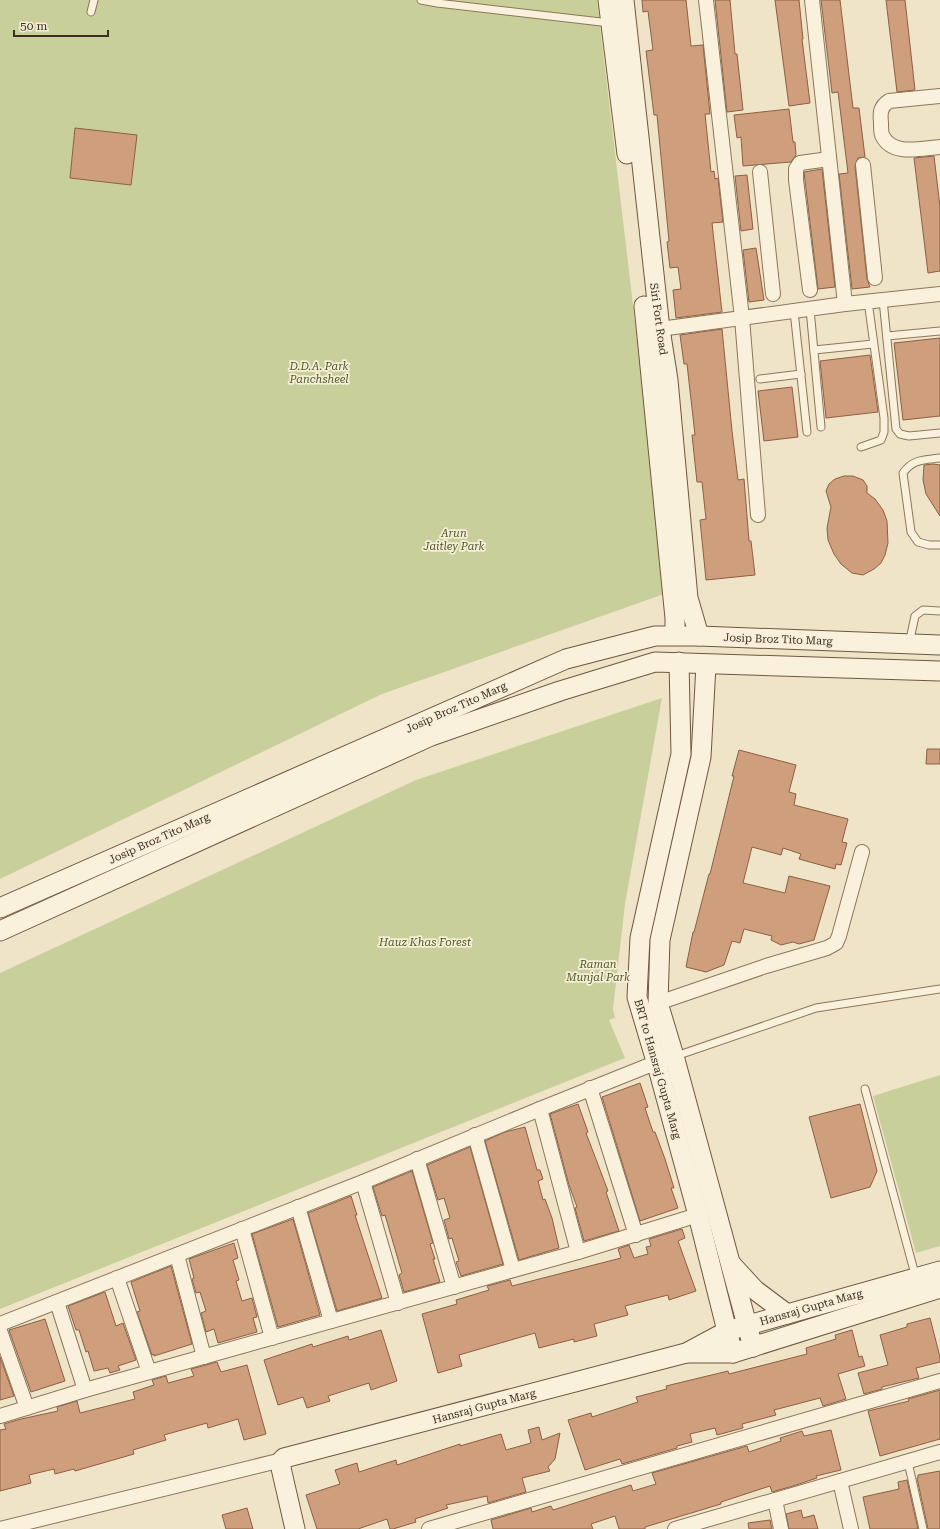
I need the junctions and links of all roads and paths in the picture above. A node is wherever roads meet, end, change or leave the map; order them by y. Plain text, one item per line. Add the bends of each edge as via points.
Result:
1 (94, 0) edge
2 (421, 0) edge
3 (608, 0) edge
4 (624, 0) edge
5 (706, 0) edge
6 (812, 0) edge
7 (91, 12) dead end
8 (610, 23) junction
9 (940, 96) edge
10 (940, 147) edge
11 (829, 159) junction
12 (863, 165) dead end
13 (760, 172) dead end
14 (875, 278) dead end
15 (810, 290) dead end
16 (773, 294) dead end
17 (940, 294) edge
18 (883, 300) junction
19 (868, 301) junction
20 (845, 304) junction
21 (810, 309) junction
22 (794, 311) junction
23 (742, 318) junction
24 (660, 329) junction
25 (940, 331) edge
26 (887, 336) junction
27 (874, 344) junction
28 (814, 350) junction
29 (801, 374) junction
30 (760, 379) dead end
31 (821, 427) dead end
32 (807, 432) dead end
33 (940, 432) edge
34 (861, 447) dead end
35 (940, 458) edge
36 (758, 514) dead end
37 (940, 546) edge
38 (940, 611) edge
39 (675, 635) junction
40 (699, 636) junction
41 (909, 644) junction
42 (940, 645) edge
43 (580, 655) junction
44 (679, 662) junction
45 (706, 665) junction
46 (940, 671) edge
47 (586, 683) junction
48 (862, 852) dead end
49 (0, 908) edge
50 (0, 931) edge
51 (638, 962) junction
52 (659, 963) junction
53 (940, 989) edge
54 (658, 1003) junction
55 (674, 1056) junction
56 (656, 1061) junction
57 (590, 1088) junction
58 (865, 1089) dead end
59 (540, 1108) junction
60 (475, 1135) junction
61 (417, 1159) junction
62 (362, 1182) junction
63 (298, 1207) junction
64 (698, 1215) junction
65 (242, 1229) junction
66 (636, 1234) junction
67 (578, 1252) junction
68 (177, 1255) junction
69 (730, 1262) junction
70 (513, 1270) junction
71 (940, 1271) edge
72 (118, 1278) junction
73 (916, 1278) junction
74 (454, 1287) junction
75 (940, 1288) edge
76 (57, 1302) junction
77 (398, 1303) junction
78 (786, 1314) junction
79 (330, 1321) junction
80 (0, 1324) edge
81 (746, 1326) junction
82 (0, 1331) edge
83 (727, 1332) junction
84 (272, 1338) junction
85 (752, 1347) junction
86 (686, 1353) junction
87 (734, 1353) junction
88 (204, 1357) junction
89 (149, 1372) junction
90 (940, 1381) edge
91 (85, 1390) junction
92 (27, 1408) junction
93 (0, 1416) edge
94 (940, 1452) edge
95 (282, 1460) junction
96 (908, 1462) junction
97 (840, 1481) junction
98 (775, 1500) junction
99 (707, 1524) edge
100 (0, 1529) edge
101 (295, 1529) edge
102 (429, 1529) edge
103 (675, 1529) edge
104 (781, 1529) edge
105 (851, 1529) edge
106 (923, 1529) edge

1 - 7 lane
2 - 8 lane
3 - 8 street, Siri Fort Road
4 - 24 street, Siri Fort Road
5 - 23 street
6 - 11 street
8 - 39 street, Siri Fort Road via 632,187
9 - 10 street via 889,101 880,111 882,135 888,144 900,150
11 - 15 street via 800,163 796,169
11 - 20 street
12 - 14 street
13 - 16 street
17 - 18 street
18 - 19 street
18 - 26 lane
19 - 20 street
19 - 27 lane
20 - 21 street
21 - 22 street
21 - 28 lane
22 - 23 street
22 - 29 lane
23 - 24 street
23 - 36 street
24 - 40 street, Siri Fort Road via 668,380 688,598
25 - 26 lane
26 - 33 lane via 896,429 900,434 909,436
27 - 28 lane
27 - 34 lane via 884,432 881,440
28 - 31 lane
29 - 30 lane
29 - 32 lane
35 - 37 lane via 919,460 908,466 903,473 911,532 918,542
38 - 41 lane via 923,610 915,616
39 - 40 street, Josip Broz Tito Marg
39 - 43 street, Josip Broz Tito Marg via 655,636
40 - 41 street, Josip Broz Tito Marg
41 - 42 street, Josip Broz Tito Marg
43 - 47 street via 571,661 566,669 569,678
43 - 49 street, Josip Broz Tito Marg
44 - 45 street, Josip Broz Tito Marg
44 - 47 street, Josip Broz Tito Marg via 655,662
44 - 51 street, BRT to Hansraj Gupta Marg via 681,754 640,938
45 - 46 street, Josip Broz Tito Marg
45 - 52 street, BRT to Hansraj Gupta Marg via 701,757 660,940
47 - 50 street, Josip Broz Tito Marg via 431,736
48 - 54 street via 836,943
51 - 52 street
51 - 56 street, BRT to Hansraj Gupta Marg via 637,997
52 - 54 street, BRT to Hansraj Gupta Marg
53 - 55 lane via 816,1008
54 - 55 street, BRT to Hansraj Gupta Marg
55 - 56 street
55 - 69 street, BRT to Hansraj Gupta Marg
56 - 57 street
56 - 64 street, BRT to Hansraj Gupta Marg
57 - 59 street
57 - 66 street
58 - 73 lane
59 - 60 street
59 - 67 street
60 - 61 street
60 - 70 street
61 - 62 street
61 - 74 street
62 - 63 street
62 - 77 street
63 - 65 street
63 - 79 street
64 - 66 street
64 - 83 street, BRT to Hansraj Gupta Marg
65 - 68 street
65 - 84 street
66 - 67 street
67 - 70 street
68 - 72 street
68 - 88 street
69 - 78 street via 755,1290
69 - 81 street, BRT to Hansraj Gupta Marg
70 - 74 street
71 - 73 street, Hansraj Gupta Marg
72 - 76 street
72 - 89 street
73 - 78 street, Hansraj Gupta Marg
74 - 77 street
75 - 85 street, Hansraj Gupta Marg
76 - 80 street
76 - 91 street
77 - 79 street
78 - 81 street, Hansraj Gupta Marg
79 - 84 street
81 - 83 street, Hansraj Gupta Marg
81 - 85 street, BRT to Hansraj Gupta Marg
82 - 92 street
83 - 86 street, Hansraj Gupta Marg
83 - 87 street, BRT to Hansraj Gupta Marg
84 - 88 street
85 - 87 street, Hansraj Gupta Marg
86 - 87 street, Hansraj Gupta Marg
86 - 95 street, Hansraj Gupta Marg
88 - 89 street
89 - 91 street
90 - 102 street
91 - 92 street
92 - 93 street
94 - 96 street
95 - 100 street
95 - 101 street via 281,1468
96 - 97 street
96 - 106 lane
97 - 98 street
97 - 105 street
98 - 99 street
98 - 104 street
99 - 103 street

